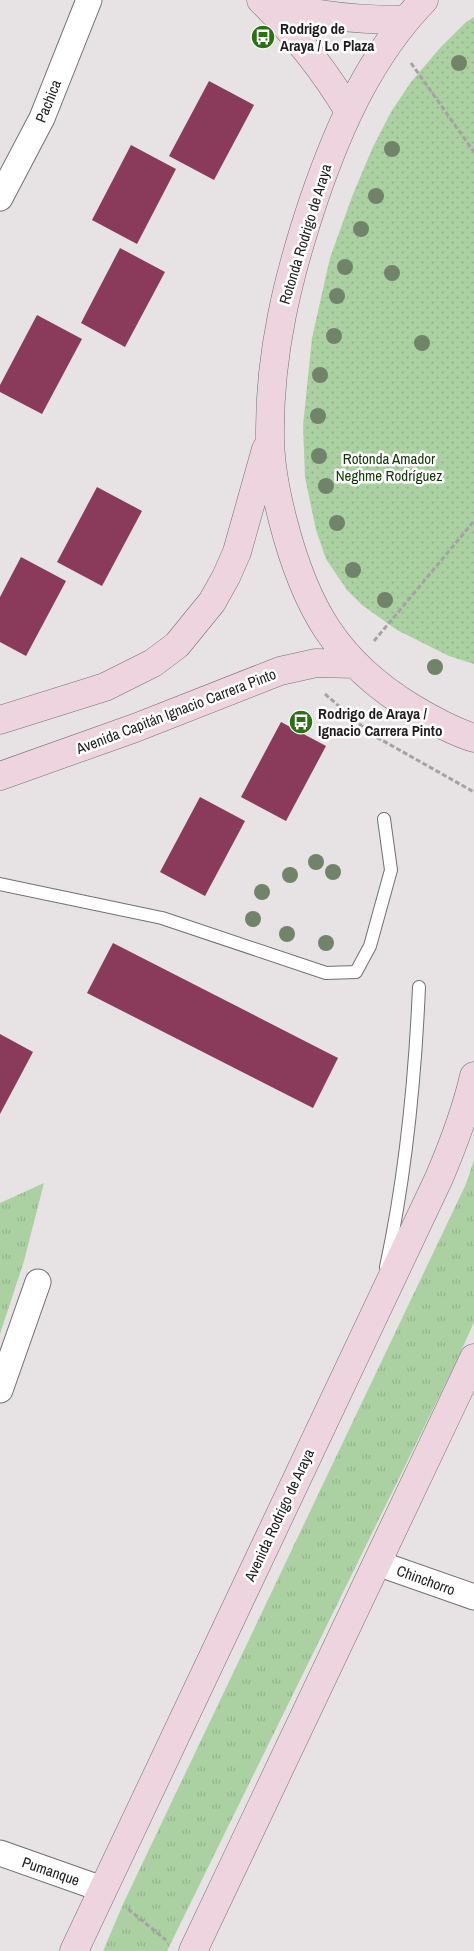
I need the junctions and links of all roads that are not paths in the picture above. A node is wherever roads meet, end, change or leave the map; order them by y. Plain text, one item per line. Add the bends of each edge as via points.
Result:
1 (88, 0) edge
2 (261, 0) edge
3 (424, 0) edge
4 (398, 28) junction
5 (348, 110) junction
6 (0, 198) edge
7 (270, 438) junction
8 (355, 664) junction
9 (0, 720) edge
10 (469, 740) edge
11 (0, 776) edge
12 (384, 819) dead end
13 (0, 884) edge
14 (419, 987) dead end
15 (474, 1076) edge
16 (38, 1282) dead end
17 (376, 1311) junction
18 (474, 1360) edge
19 (0, 1390) edge
20 (377, 1562) junction
21 (474, 1597) edge
22 (0, 1853) edge
23 (102, 1889) junction
24 (183, 1948) edge
25 (74, 1951) edge

1 - 6 street, Pachica via 42,118
2 - 4 main road via 297,10 368,20
2 - 5 main road via 309,52
3 - 4 main road, Rotonda Rodrigo de Araya
4 - 5 main road, Rotonda Rodrigo de Araya
5 - 7 main road, Rotonda Rodrigo de Araya via 331,150 290,276 274,361
7 - 8 main road, Rotonda Rodrigo de Araya via 275,488 291,550 310,602 339,647
7 - 9 main road via 237,552 212,602 177,645 153,663 105,687
8 - 10 main road, Rotonda Rodrigo de Araya via 399,700
8 - 11 main road, Avenida Capitán Ignacio Carrera Pinto via 316,663 280,671
12 - 13 lane via 391,870 370,946 356,972 326,973 162,918
14 - 17 lane via 406,1153
15 - 17 main road, Avenida Rodrigo de Araya via 455,1141
16 - 19 street
17 - 23 main road, Avenida Rodrigo de Araya
18 - 20 main road
20 - 21 street, Chinchorro
20 - 24 main road
22 - 23 street, Pumanque
23 - 25 main road, Avenida Rodrigo de Araya

